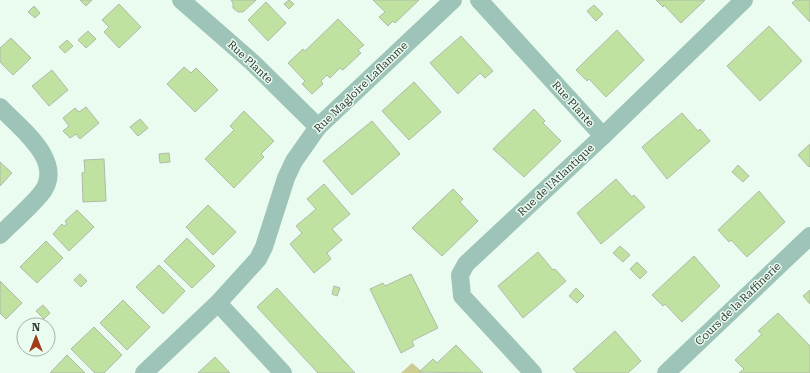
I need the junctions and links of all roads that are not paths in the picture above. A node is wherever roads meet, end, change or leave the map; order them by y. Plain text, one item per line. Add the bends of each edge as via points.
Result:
1 (180, 0) edge
2 (452, 0) edge
3 (479, 0) edge
4 (744, 0) edge
5 (0, 107) edge
6 (318, 127) junction
7 (603, 136) junction
8 (0, 234) edge
9 (810, 236) edge
10 (218, 302) junction
11 (144, 373) edge
12 (283, 373) edge
13 (533, 373) edge
14 (666, 373) edge

1 - 6 street, Rue Plante via 252,62
2 - 6 street, Rue Magloire Laflamme
3 - 7 street, Rue Plante
4 - 7 street, Rue de l'Atlantique
5 - 8 street via 42,151 48,163 48,174 46,186 40,194
6 - 10 street, Rue Magloire Laflamme via 294,161 258,259
7 - 13 street, Rue de l'Atlantique via 466,264 460,275 462,296
9 - 14 street, Cours de la Raffinerie
10 - 11 street, Rue Magloire Laflamme
10 - 12 street

